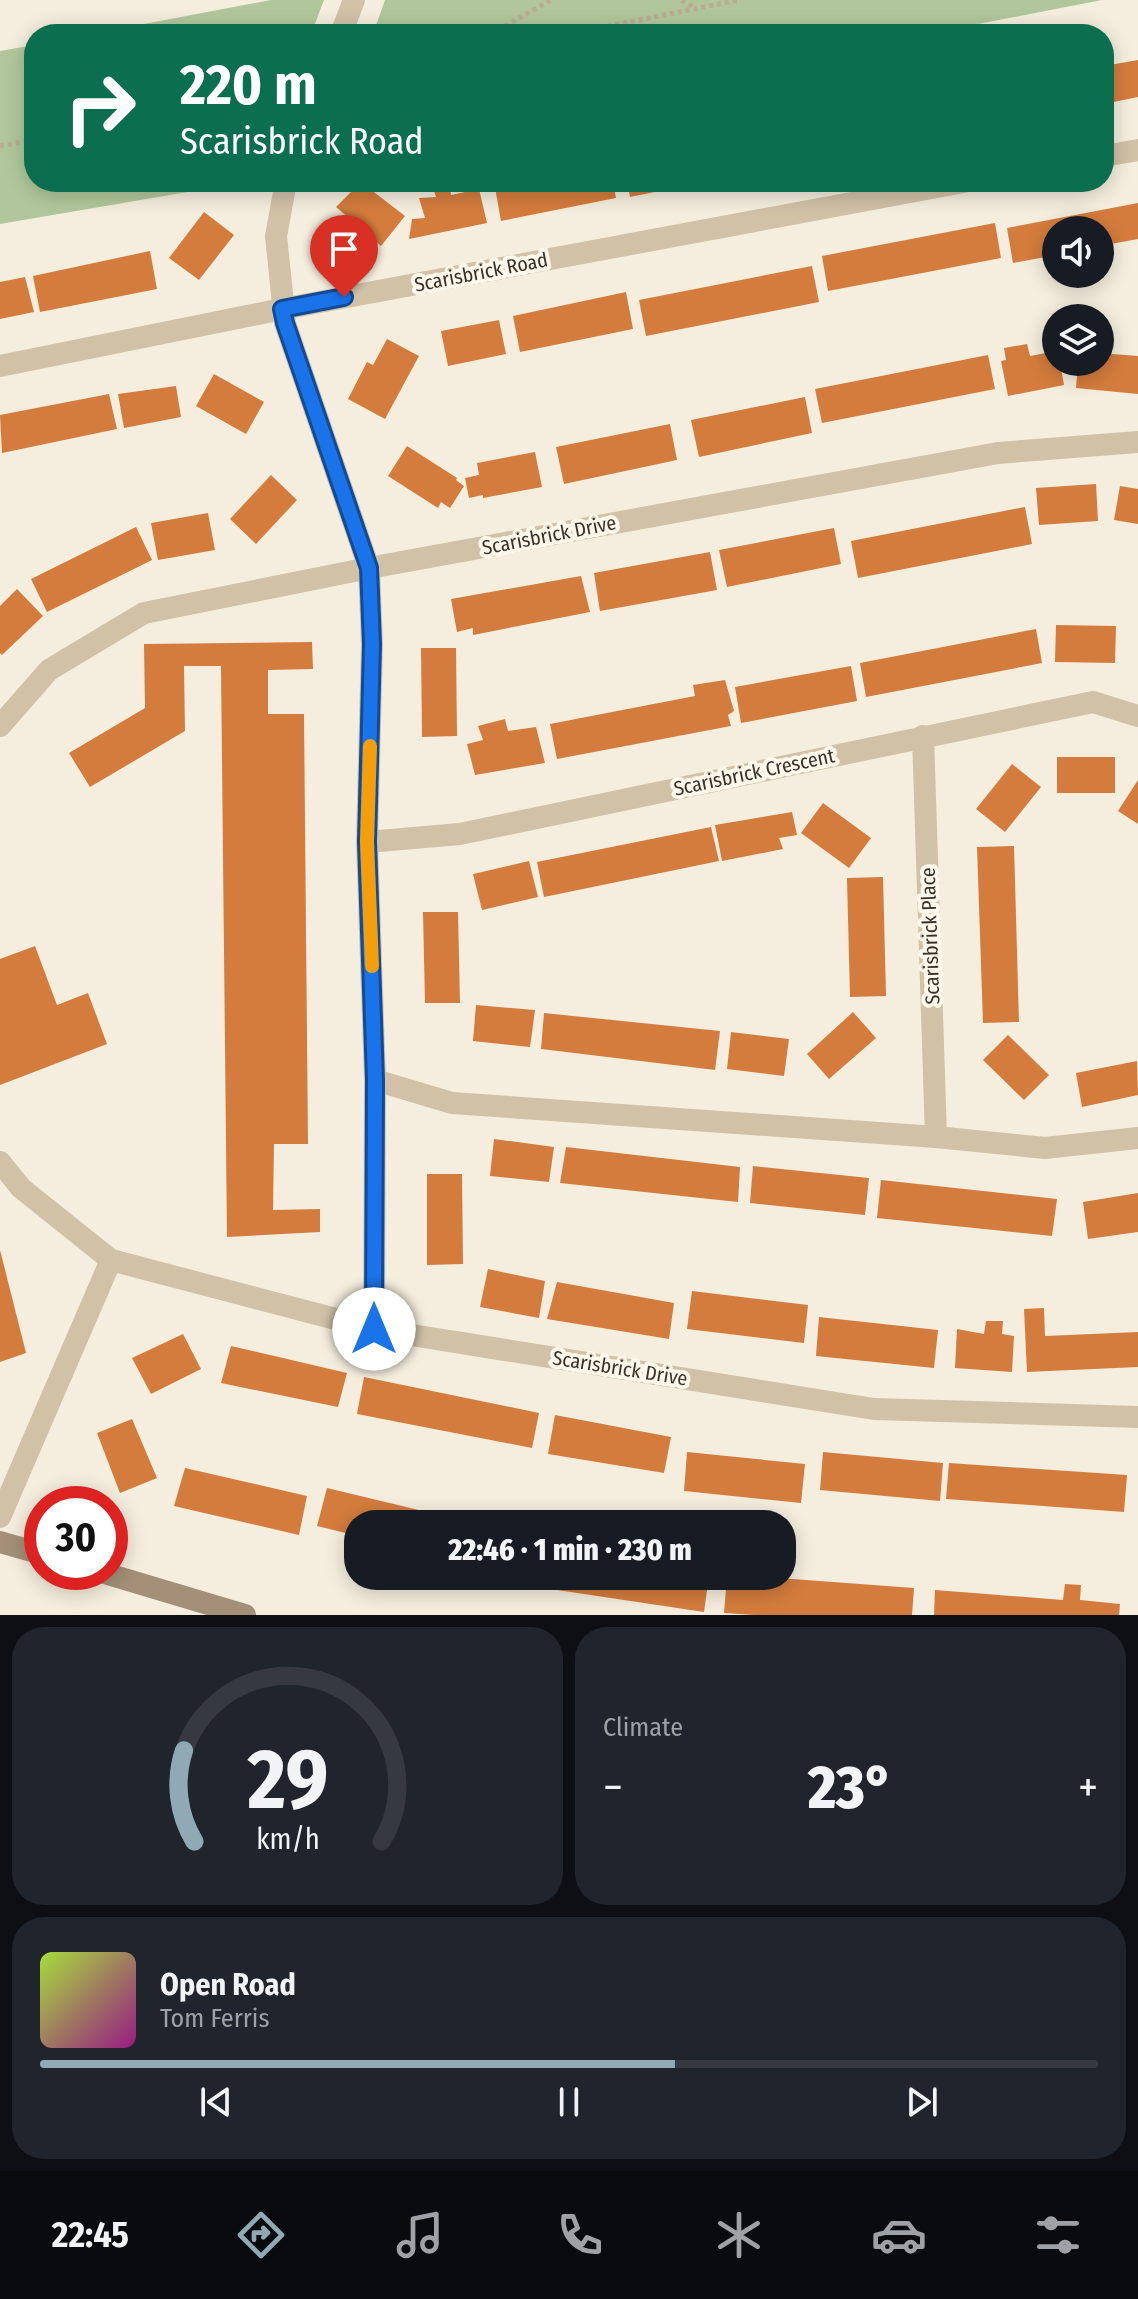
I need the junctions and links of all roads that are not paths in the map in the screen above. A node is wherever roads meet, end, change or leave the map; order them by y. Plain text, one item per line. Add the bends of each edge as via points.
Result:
1 (354, 0) edge
2 (345, 24) edge
3 (1138, 150) edge
4 (1114, 154) edge
5 (284, 192) edge
6 (910, 192) edge
7 (282, 309) junction
8 (0, 366) edge
9 (1138, 442) edge
10 (369, 568) junction
11 (1138, 716) edge
12 (0, 726) edge
13 (923, 736) junction
14 (367, 842) junction
15 (375, 1080) junction
16 (936, 1137) junction
17 (1138, 1138) edge
18 (0, 1162) edge
19 (111, 1260) junction
20 (374, 1329) junction
21 (1138, 1417) edge
22 (0, 1517) edge
23 (0, 1542) edge
24 (24, 1549) edge
25 (128, 1580) edge
26 (245, 1615) edge

1 - 2 street
3 - 4 street
5 - 7 street via 276,236
6 - 7 street, Scarisbrick Road
7 - 8 street, Scarisbrick Road
7 - 10 street
9 - 10 street, Scarisbrick Drive via 998,453
10 - 12 street, Scarisbrick Drive via 144,613 49,670
10 - 14 street
11 - 13 street, Scarisbrick Crescent via 1093,702
13 - 14 street, Scarisbrick Crescent via 460,834
13 - 16 street, Scarisbrick Place
14 - 15 street
15 - 16 street via 452,1103
15 - 20 street
16 - 17 street via 1045,1148
18 - 19 street, Scarisbrick Drive via 21,1188
19 - 20 street, Scarisbrick Drive
19 - 22 street
20 - 21 street, Scarisbrick Drive via 874,1409
23 - 24 main road
25 - 26 main road

